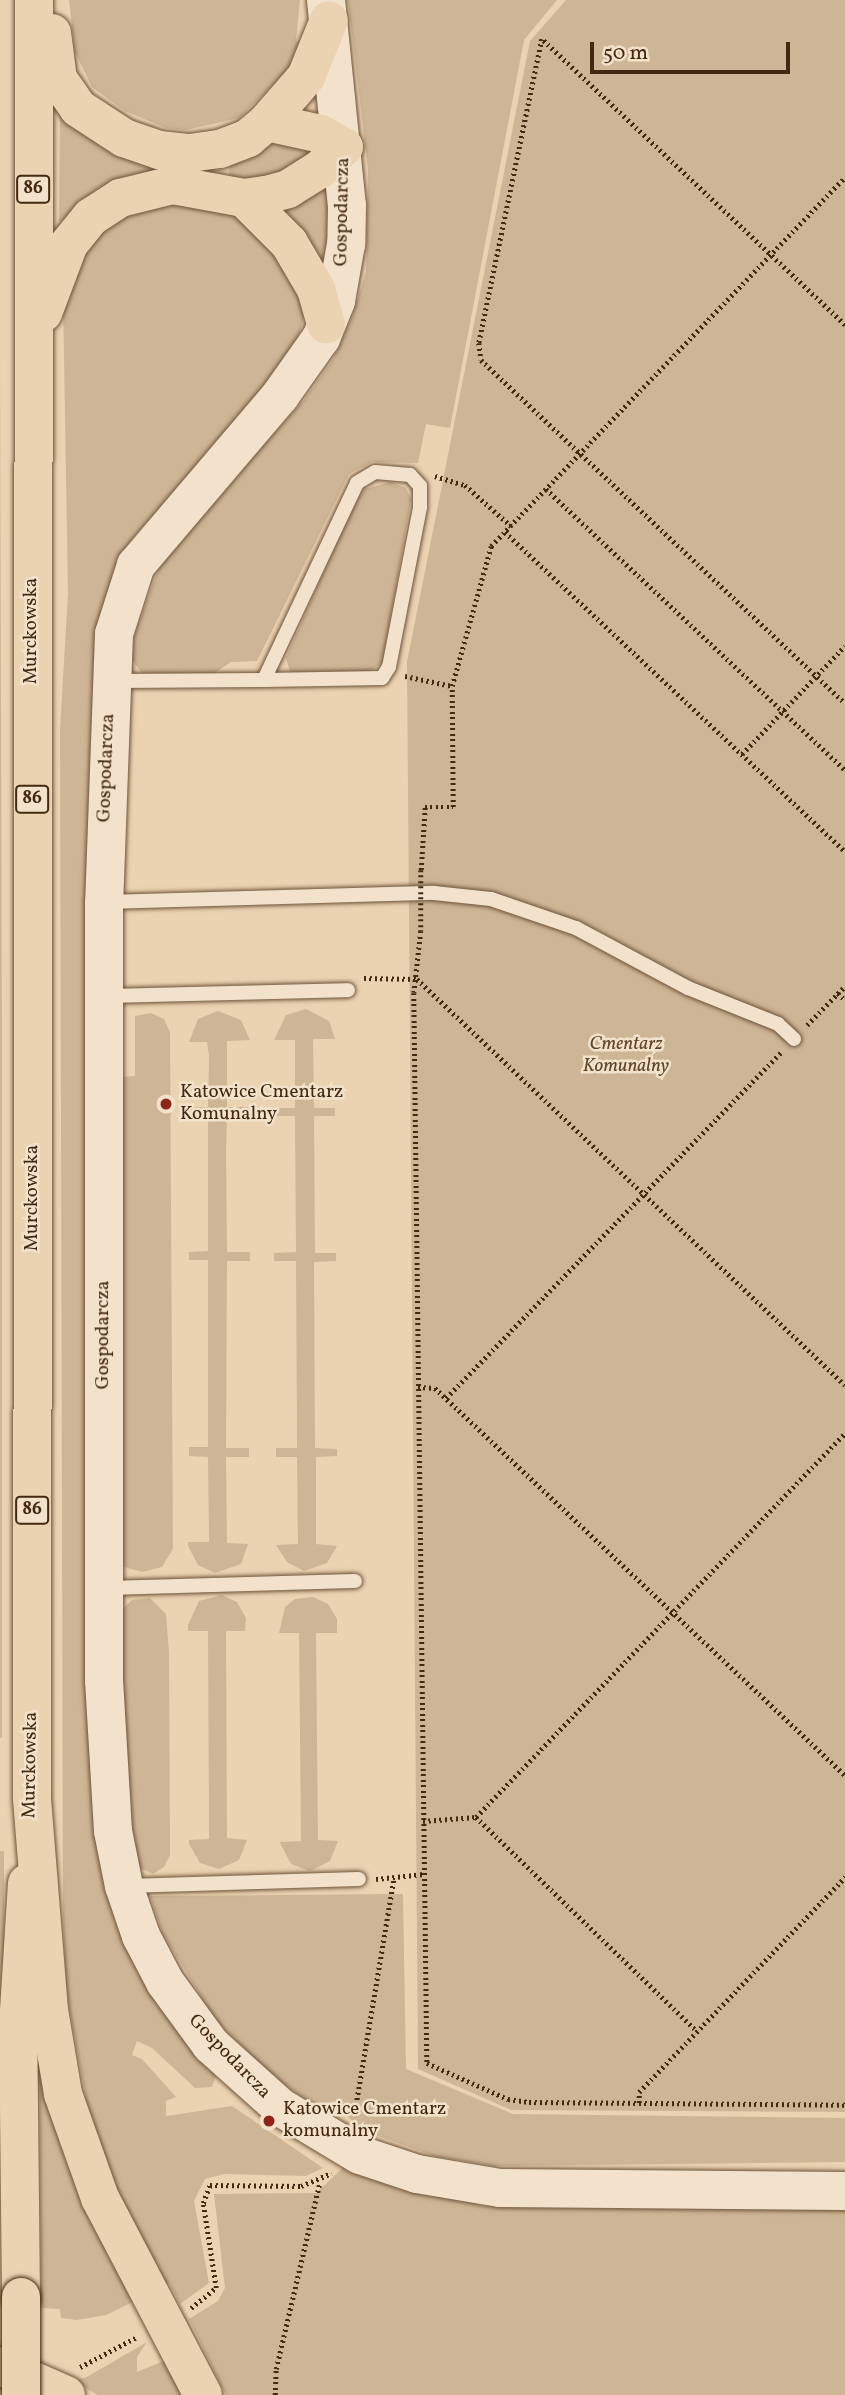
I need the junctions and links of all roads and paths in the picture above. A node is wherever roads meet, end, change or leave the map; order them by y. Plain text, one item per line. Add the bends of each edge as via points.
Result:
1 (34, 0) edge
2 (48, 0) edge
3 (328, 10) edge
4 (267, 122) junction
5 (344, 147) junction
6 (845, 177) edge
7 (244, 198) junction
8 (770, 254) junction
9 (326, 325) junction
10 (845, 326) edge
11 (32, 377) junction
12 (580, 454) junction
13 (415, 480) junction
14 (547, 489) junction
15 (511, 526) junction
16 (505, 532) junction
17 (845, 646) edge
18 (387, 674) junction
19 (816, 676) junction
20 (264, 680) junction
21 (110, 681) junction
22 (452, 686) junction
23 (845, 703) edge
24 (783, 711) junction
25 (742, 754) junction
26 (845, 770) edge
27 (845, 851) edge
28 (104, 902) junction
29 (417, 979) junction
30 (845, 986) edge
31 (348, 990) joint
32 (838, 993) junction
33 (104, 996) junction
34 (845, 1000) edge
35 (794, 1039) junction
36 (644, 1194) junction
37 (845, 1385) edge
38 (418, 1387) junction
39 (446, 1398) junction
40 (845, 1433) edge
41 (355, 1581) dead end
42 (104, 1588) junction
43 (674, 1613) junction
44 (845, 1775) edge
45 (32, 1799) junction
46 (477, 1817) junction
47 (423, 1821) junction
48 (424, 1874) junction
49 (845, 1877) edge
50 (394, 1878) junction
51 (359, 1879) joint
52 (124, 1886) junction
53 (698, 2031) junction
54 (639, 2103) junction
55 (845, 2105) edge
56 (354, 2118) dead end
57 (337, 2166) dead end
58 (320, 2182) junction
59 (845, 2191) edge
60 (184, 2312) dead end
61 (143, 2334) dead end
62 (0, 2366) edge
63 (69, 2381) edge
64 (21, 2395) edge
65 (203, 2395) edge
66 (275, 2395) edge

1 - 11 main road, Murckowska / 86
2 - 4 main road via 58,79 78,108 99,124 159,150 190,153 230,146
3 - 4 main road via 306,77
3 - 5 street, Gospodarcza
4 - 5 main road via 321,134
5 - 7 main road via 288,189
5 - 9 street, Gospodarcza via 346,244 341,281
6 - 8 path
7 - 9 main road via 289,243 316,289
7 - 11 main road via 173,185 120,198 91,217 69,244 53,280
8 - 10 path
8 - 12 path
8 - 12 path via 542,38 479,343 481,360
9 - 21 street, Gospodarcza via 280,396 136,565 119,611
11 - 45 main road, Murckowska / 86
12 - 14 path
12 - 19 path
13 - 15 path via 422,475 465,485
13 - 18 lane via 420,486 420,507
13 - 20 lane via 410,475 375,472 357,484
14 - 15 path
14 - 24 path
15 - 16 path
16 - 22 path via 491,546
16 - 25 path
17 - 19 path
18 - 20 lane via 382,678
18 - 22 path
19 - 23 path
19 - 24 path
20 - 21 lane
21 - 28 street, Gospodarcza
22 - 29 path, bridge via 453,807 425,807
24 - 25 path
24 - 26 path
25 - 27 path
28 - 33 street, Gospodarcza
28 - 35 lane via 434,893 491,900 576,928 688,988 778,1024
29 - 31 path via 358,978
29 - 36 path
29 - 38 path
30 - 32 path
31 - 33 lane
32 - 34 path
32 - 35 path
33 - 42 street, Gospodarcza
35 - 36 path
36 - 37 path
36 - 39 path
38 - 39 path via 435,1388
38 - 47 path
39 - 43 path
40 - 43 path
41 - 42 lane
42 - 52 street, Gospodarcza via 107,1774
43 - 44 path
43 - 46 path
45 - 64 main road, Murckowska / 86, bridge via 18,2026
45 - 65 main road via 49,2010 63,2094 100,2198
46 - 47 path
46 - 53 path
47 - 48 path
48 - 50 path
48 - 54 path via 426,2063 508,2099
49 - 53 path
50 - 51 path
50 - 56 path
51 - 52 lane
52 - 59 street, Gospodarcza via 141,1936 165,1982 211,2045 280,2107 360,2155 417,2174 500,2188
53 - 54 path via 639,2092
54 - 55 path
57 - 58 path
58 - 60 path via 301,2186 218,2183 206,2189 203,2203 216,2288
58 - 66 path via 276,2369
61 - 63 path via 86,2365
62 - 63 main road

